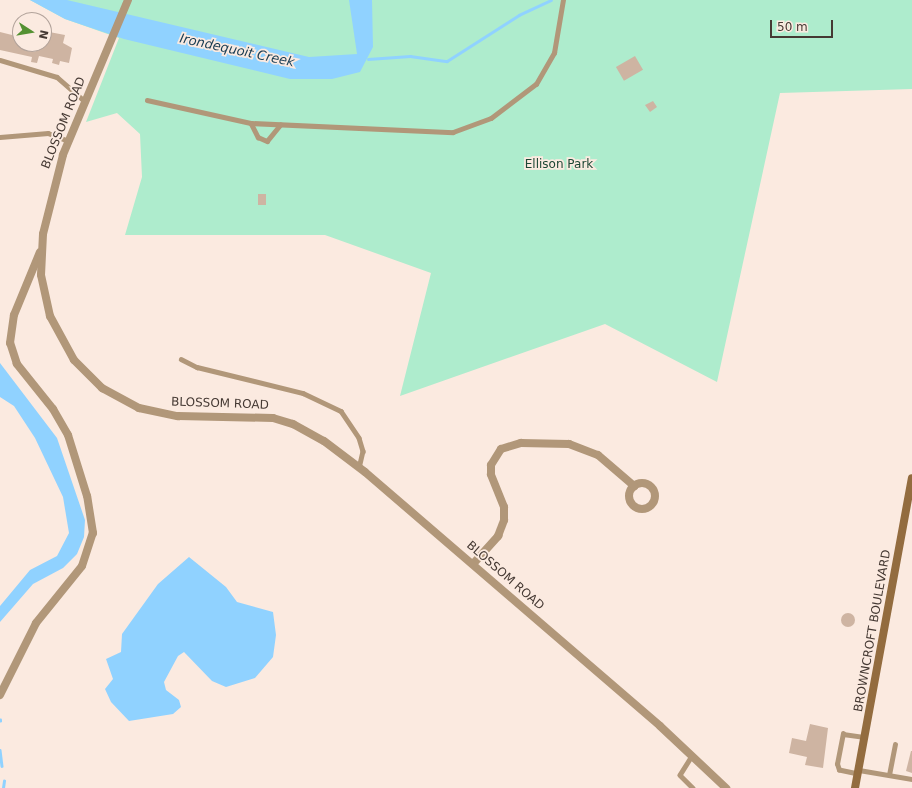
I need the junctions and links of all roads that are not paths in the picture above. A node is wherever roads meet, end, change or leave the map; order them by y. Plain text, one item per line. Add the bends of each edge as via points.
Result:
1 (128, 0) edge
2 (563, 0) edge
3 (0, 60) edge
4 (147, 100) dead end
5 (85, 101) junction
6 (251, 124) junction
7 (280, 125) junction
8 (0, 137) edge
9 (69, 141) junction
10 (40, 252) junction
11 (181, 359) dead end
12 (360, 468) junction
13 (912, 478) edge
14 (634, 486) dead end
15 (473, 564) junction
16 (0, 695) edge
17 (865, 737) junction
18 (895, 745) dead end
19 (692, 756) junction
20 (858, 772) junction
21 (889, 775) junction
22 (912, 779) edge
23 (693, 788) edge
24 (726, 788) edge
25 (855, 788) edge

1 - 5 street, BLOSSOM ROAD
2 - 7 lane via 557,44 541,77 513,104 468,128 444,132
3 - 5 lane via 57,77
4 - 6 lane
5 - 9 street, BLOSSOM ROAD
6 - 7 lane
6 - 7 lane via 258,137 267,141
8 - 9 lane via 48,133
9 - 10 street, BLOSSOM ROAD via 47,210
10 - 12 street, BLOSSOM ROAD via 50,316 74,360 102,388 139,408 157,413 178,416 256,416 293,424 324,441
10 - 16 street via 14,315 10,343 16,364 49,403 68,435 87,496 93,533 82,566 33,628
11 - 12 lane via 197,367 303,393 342,411 359,438 363,451
12 - 15 street, BLOSSOM ROAD
13 - 17 main road, BROWNCROFT BOULEVARD
14 - 15 street via 598,455 569,444 521,443 501,450 491,465 491,474 504,507 504,520 498,536
15 - 19 street, BLOSSOM ROAD
17 - 20 main road, BROWNCROFT BOULEVARD
17 - 20 lane via 845,733 842,742 838,768
18 - 21 lane
19 - 23 lane via 680,775
19 - 24 street, BLOSSOM ROAD
20 - 21 lane
20 - 25 main road, BROWNCROFT BOULEVARD
21 - 22 lane

